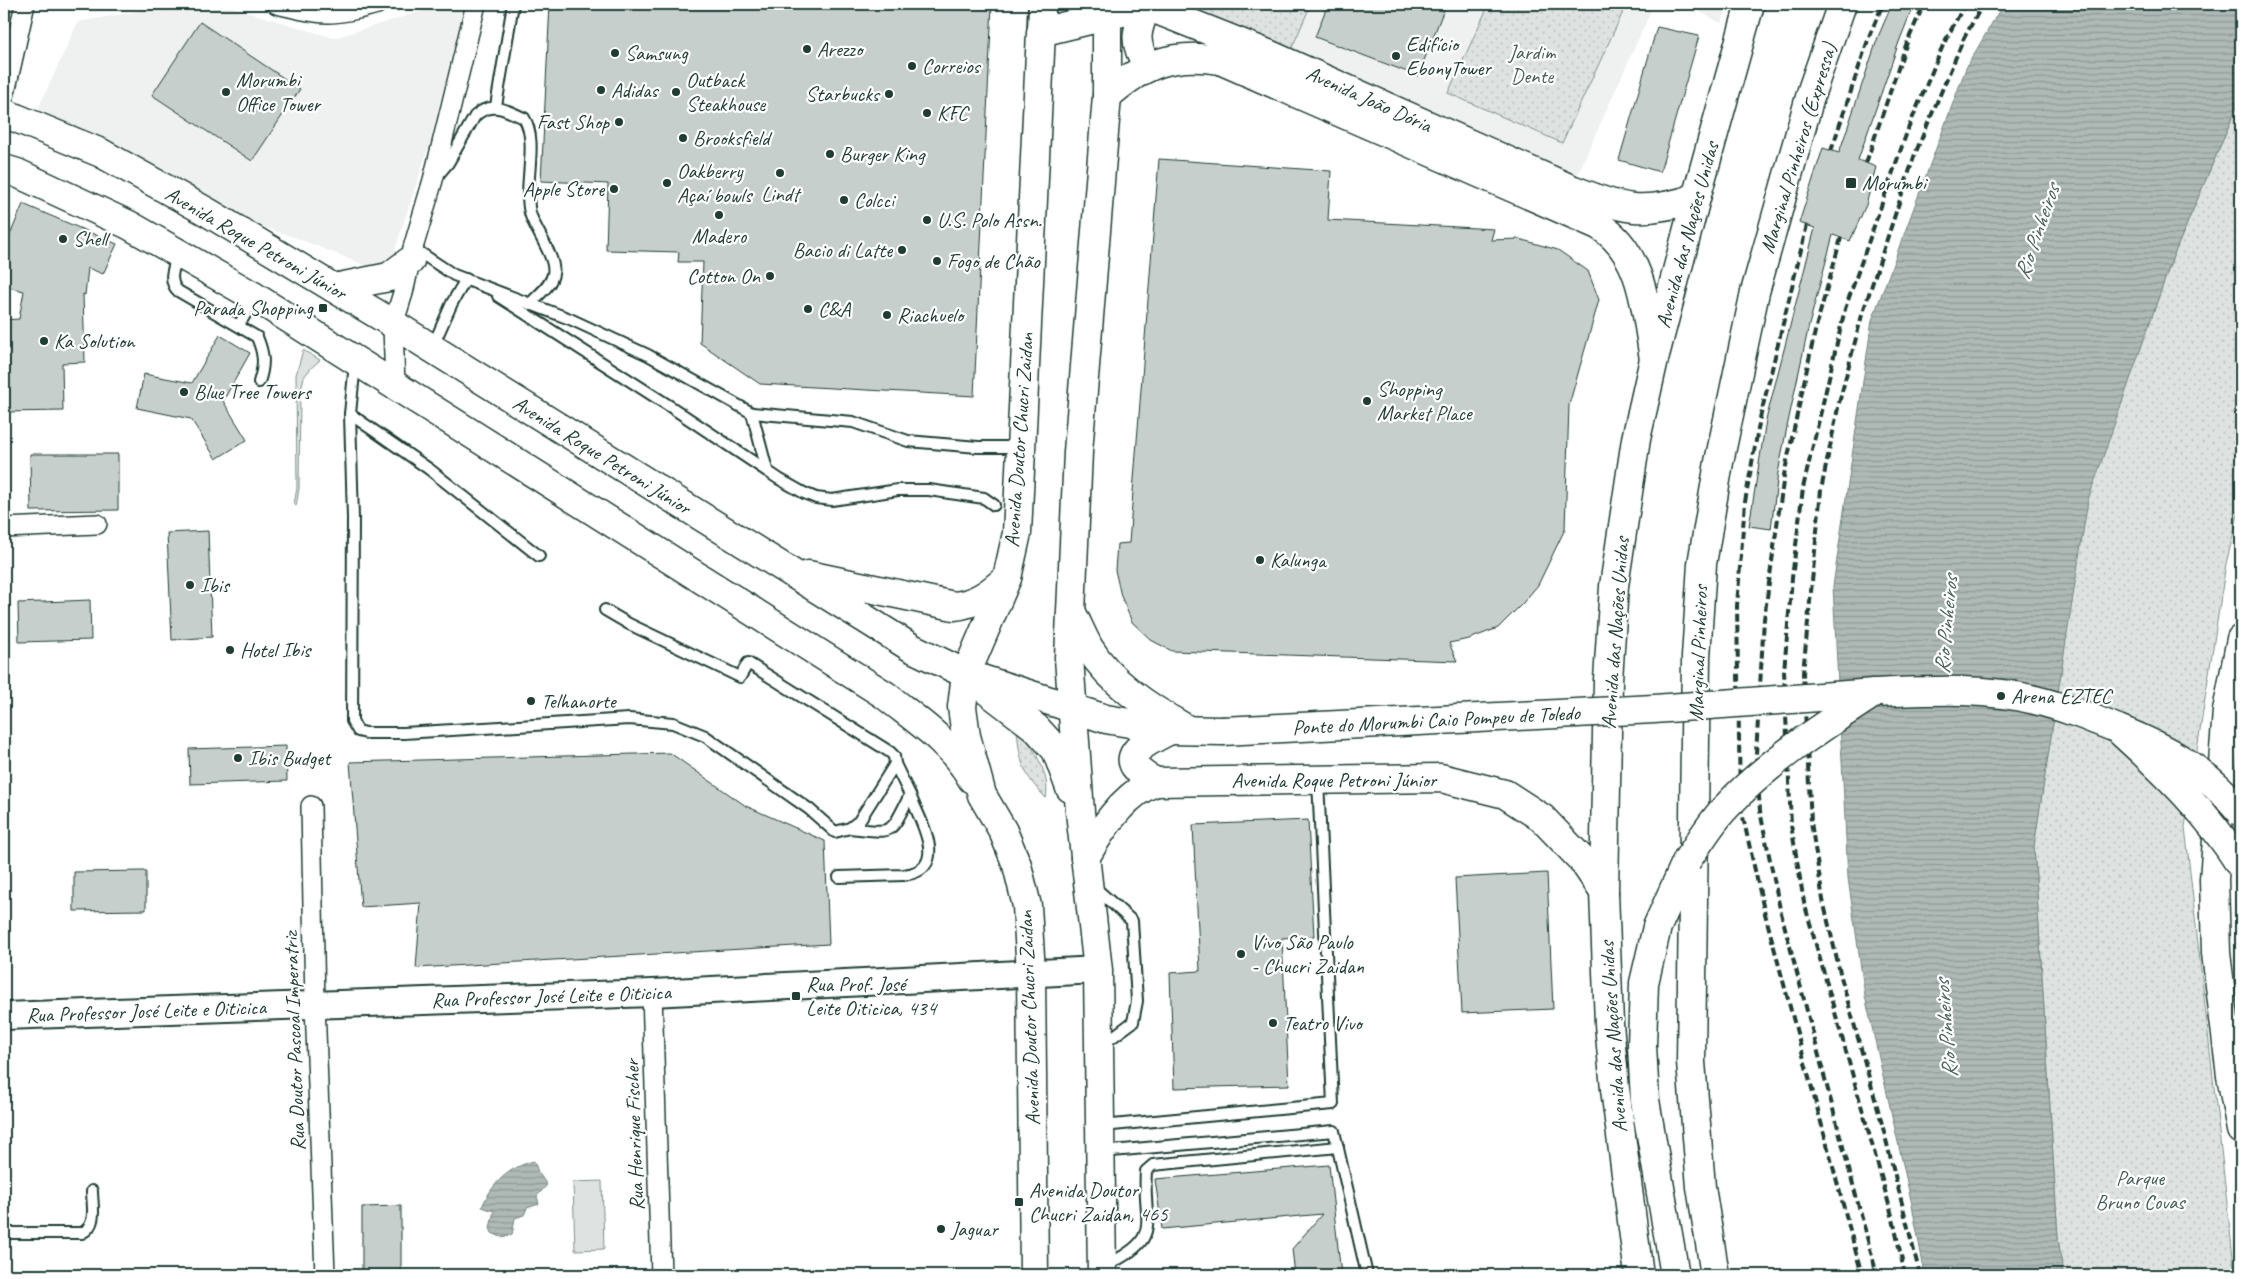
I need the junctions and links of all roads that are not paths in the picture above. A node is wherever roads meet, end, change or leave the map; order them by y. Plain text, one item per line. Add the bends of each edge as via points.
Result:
1 (27, 4) edge
2 (277, 4) edge
3 (377, 4) edge
4 (476, 4) edge
5 (513, 4) edge
6 (1042, 4) edge
7 (1842, 4) edge
8 (1146, 5) edge
9 (1107, 10) edge
10 (1743, 10) edge
11 (1041, 32) junction
12 (1149, 67) junction
13 (1107, 96) junction
14 (4, 97) edge
15 (496, 106) junction
16 (4, 113) edge
17 (4, 169) edge
18 (433, 180) junction
19 (1696, 198) junction
20 (178, 253) junction
21 (412, 254) junction
22 (466, 279) junction
23 (481, 285) junction
24 (334, 288) junction
25 (1755, 292) joint
26 (255, 297) junction
27 (530, 304) junction
28 (393, 324) junction
29 (239, 325) junction
30 (432, 349) junction
31 (1654, 359) junction
32 (355, 362) junction
33 (259, 382) dead end
34 (395, 387) junction
35 (752, 413) junction
36 (350, 414) junction
37 (1020, 447) junction
38 (767, 470) junction
39 (994, 505) dead end
40 (97, 524) dead end
41 (4, 528) edge
42 (540, 556) dead end
43 (790, 571) junction
44 (1007, 578) junction
45 (605, 610) dead end
46 (1071, 610) junction
47 (2241, 639) edge
48 (966, 674) junction
49 (1874, 693) junction
50 (1073, 709) junction
51 (2118, 729) junction
52 (1179, 730) junction
53 (1222, 731) joint
54 (895, 764) junction
55 (1318, 779) junction
56 (1156, 782) junction
57 (910, 795) junction
58 (982, 795) junction
59 (311, 806) dead end
60 (1080, 812) junction
61 (2241, 812) edge
62 (850, 828) junction
63 (2241, 866) edge
64 (1086, 869) junction
65 (839, 877) dead end
66 (1604, 892) junction
67 (1098, 970) junction
68 (1031, 973) junction
69 (652, 993) junction
70 (315, 1004) junction
71 (4, 1016) edge
72 (1099, 1046) junction
73 (1100, 1126) junction
74 (2241, 1130) edge
75 (1338, 1147) junction
76 (1100, 1152) junction
77 (92, 1191) dead end
78 (4, 1233) edge
79 (1102, 1272) edge
80 (325, 1275) edge
81 (661, 1275) edge
82 (1034, 1275) edge
83 (1367, 1275) edge
84 (1638, 1275) edge
85 (1675, 1275) edge
86 (1715, 1275) edge

1 - 14 street
2 - 3 street via 314,13 335,14
4 - 18 street
5 - 15 lane
6 - 11 street, Avenida Doutor Chucri Zaidan
7 - 25 main road, Marginal Pinheiros (Expressa) via 1812,90
8 - 9 main road
8 - 12 main road via 1137,39 1138,49
8 - 19 main road, Avenida João Dória via 1268,54 1615,206 1644,210
9 - 11 main road
9 - 13 main road
10 - 19 main road, Avenida das Nações Unidas
11 - 37 main road, Avenida Doutor Chucri Zaidan
12 - 13 main road, Avenida João Dória via 1127,78
12 - 31 main road, Avenida João Dória via 1185,57 1220,60 1598,225 1622,245 1634,267 1646,310
13 - 46 main road via 1079,444
15 - 18 lane via 481,110 475,116 448,164
15 - 27 lane via 524,118 530,132 530,214 553,263 554,273 547,286
16 - 24 main road, Avenida Roque Petroni Júnior via 101,153
17 - 20 main road via 99,210
18 - 21 street
19 - 31 main road, Avenida das Nações Unidas
20 - 26 main road
20 - 29 lane via 171,279 173,286
21 - 22 lane
21 - 24 main road via 389,277
21 - 28 street
22 - 23 lane
22 - 30 lane
23 - 27 lane
23 - 38 lane
24 - 28 main road, Avenida Roque Petroni Júnior
25 - 86 main road, Marginal Pinheiros via 1719,462 1702,564 1696,657 1691,1018 1693,1106 1701,1187
26 - 29 lane
26 - 32 main road
27 - 35 lane via 648,356
28 - 30 main road, Avenida Roque Petroni Júnior
28 - 34 street
29 - 33 lane via 257,337 263,351 265,363
30 - 43 main road, Avenida Roque Petroni Júnior
31 - 66 main road, Avenida das Nações Unidas via 1636,439 1614,586 1608,680
32 - 34 main road
32 - 36 lane
34 - 58 main road via 885,695 954,754
35 - 37 lane via 853,422 908,441
35 - 38 lane
36 - 42 lane via 429,469
36 - 62 lane via 352,721 358,731 404,733 629,719 673,722 706,736 809,809 835,832
37 - 44 main road, Avenida Doutor Chucri Zaidan via 1017,532
38 - 39 lane via 816,498 832,500 898,490 929,490 984,498
40 - 41 street
43 - 44 main road via 954,606 981,598
43 - 48 main road, Avenida Roque Petroni Júnior via 912,648
44 - 48 main road, Avenida Doutor Chucri Zaidan
45 - 54 lane via 740,677 748,664 890,752
46 - 50 main road via 1069,658
46 - 52 main road via 1090,648 1105,667
47 - 74 main road via 2227,711 2214,879 2216,953 2230,1076
48 - 50 main road, Avenida Roque Petroni Júnior
48 - 58 main road, Avenida Doutor Chucri Zaidan via 962,707 966,736
48 - 60 main road via 1036,728 1056,750
49 - 51 main road, Ponte do Morumbi Caio Pompeu de Toledo via 1992,693 2034,699
49 - 53 main road, Ponte do Morumbi Caio Pompeu de Toledo, bridge via 1654,709
49 - 85 main road, bridge via 1808,736 1724,808 1687,860 1657,927 1644,983 1644,1100
50 - 52 main road, Avenida Roque Petroni Júnior via 1122,722
50 - 60 main road
51 - 61 main road, bridge via 2157,745 2184,761 2223,790
51 - 63 main road, Ponte do Morumbi Caio Pompeu de Toledo, bridge via 2200,809
52 - 53 main road, Avenida Roque Petroni Júnior
52 - 56 main road via 1146,742 1137,749 1133,758 1139,774
54 - 57 lane
54 - 62 lane via 859,821
55 - 56 main road, Avenida Roque Petroni Júnior
55 - 66 main road, Avenida Roque Petroni Júnior via 1441,778 1505,794 1542,818
55 - 73 lane via 1332,1104
56 - 64 main road, Avenida Roque Petroni Júnior via 1145,785 1113,815
57 - 62 lane via 890,830
57 - 65 lane via 930,845 930,856 922,868 914,874
58 - 68 main road, Avenida Doutor Chucri Zaidan via 1003,831 1017,865 1027,906
59 - 70 street, Rua Doutor Pascoal Imperatriz
60 - 64 main road
64 - 67 main road
64 - 72 lane via 1132,921 1137,1001 1133,1022
66 - 84 main road, Avenida das Nações Unidas via 1609,1024
67 - 68 street, Rua Professor José Leite e Oiticica
67 - 72 main road
68 - 69 street, Rua Professor José Leite e Oiticica
68 - 82 main road, Avenida Doutor Chucri Zaidan
69 - 70 street, Rua Professor José Leite e Oiticica
69 - 81 street, Rua Henrique Fischer
70 - 71 street, Rua Professor José Leite e Oiticica
70 - 80 street, Rua Doutor Pascoal Imperatriz
72 - 73 main road
73 - 76 main road
75 - 76 lane via 1334,1131
75 - 79 lane via 1153,1165 1146,1171 1146,1235 1124,1258
75 - 83 lane
76 - 79 main road
77 - 78 lane via 93,1221 82,1233

